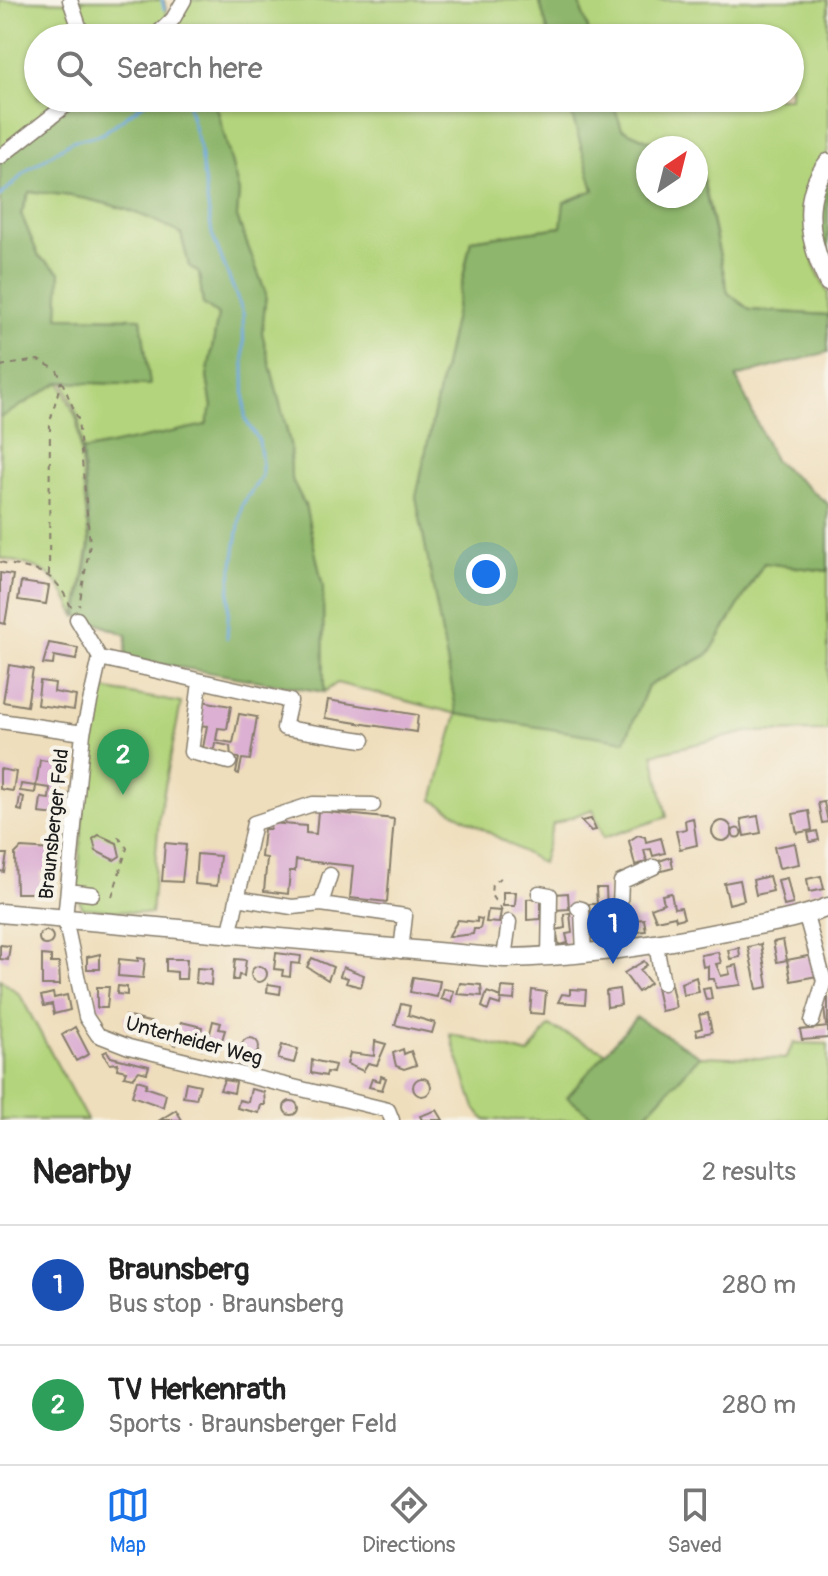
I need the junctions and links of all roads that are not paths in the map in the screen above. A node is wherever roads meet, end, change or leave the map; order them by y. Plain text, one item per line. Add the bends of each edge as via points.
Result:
1 (70, 0) edge
2 (184, 0) edge
3 (78, 24) edge
4 (168, 24) edge
5 (57, 112) edge
6 (0, 157) edge
7 (828, 163) edge
8 (828, 282) edge
9 (77, 619) road end
10 (100, 658) junction
11 (200, 682) junction
12 (0, 721) edge
13 (83, 733) junction
14 (363, 740) dead end
15 (229, 762) dead end
16 (373, 805) dead end
17 (654, 867) dead end
18 (330, 875) dead end
19 (68, 891) junction
20 (539, 893) dead end
21 (92, 894) dead end
22 (237, 898) junction
23 (321, 904) junction
24 (828, 907) edge
25 (578, 908) dead end
26 (0, 913) edge
27 (806, 916) junction
28 (65, 919) junction
29 (509, 922) road end
30 (229, 936) junction
31 (656, 945) junction
32 (618, 949) junction
33 (401, 951) junction
34 (584, 954) junction
35 (549, 957) junction
36 (504, 958) junction
37 (663, 983) dead end
38 (812, 1021) dead end
39 (392, 1120) edge

1 - 3 street
2 - 4 street
5 - 6 street
7 - 8 main road via 809,211
9 - 10 street
10 - 11 street
10 - 13 street, Braunsberger Feld
11 - 14 street via 290,701 284,728
11 - 15 street via 191,752
12 - 13 street, Braunsberger Feld
13 - 19 street, Braunsberger Feld
16 - 22 street via 313,804 254,823
17 - 32 street via 621,882
18 - 23 street
19 - 21 street
19 - 28 street, Braunsberger Feld
20 - 35 street via 550,895
22 - 23 street via 292,907
22 - 30 street
23 - 33 street via 405,916
24 - 27 main road
25 - 34 street
26 - 28 main road
27 - 31 main road
27 - 38 street via 824,981
28 - 30 main road
28 - 39 street, Unterheider Weg via 77,991 98,1035 175,1060 388,1110
29 - 36 street
30 - 33 main road
31 - 32 main road
31 - 37 street
32 - 34 main road
33 - 36 main road
34 - 35 main road
35 - 36 main road

